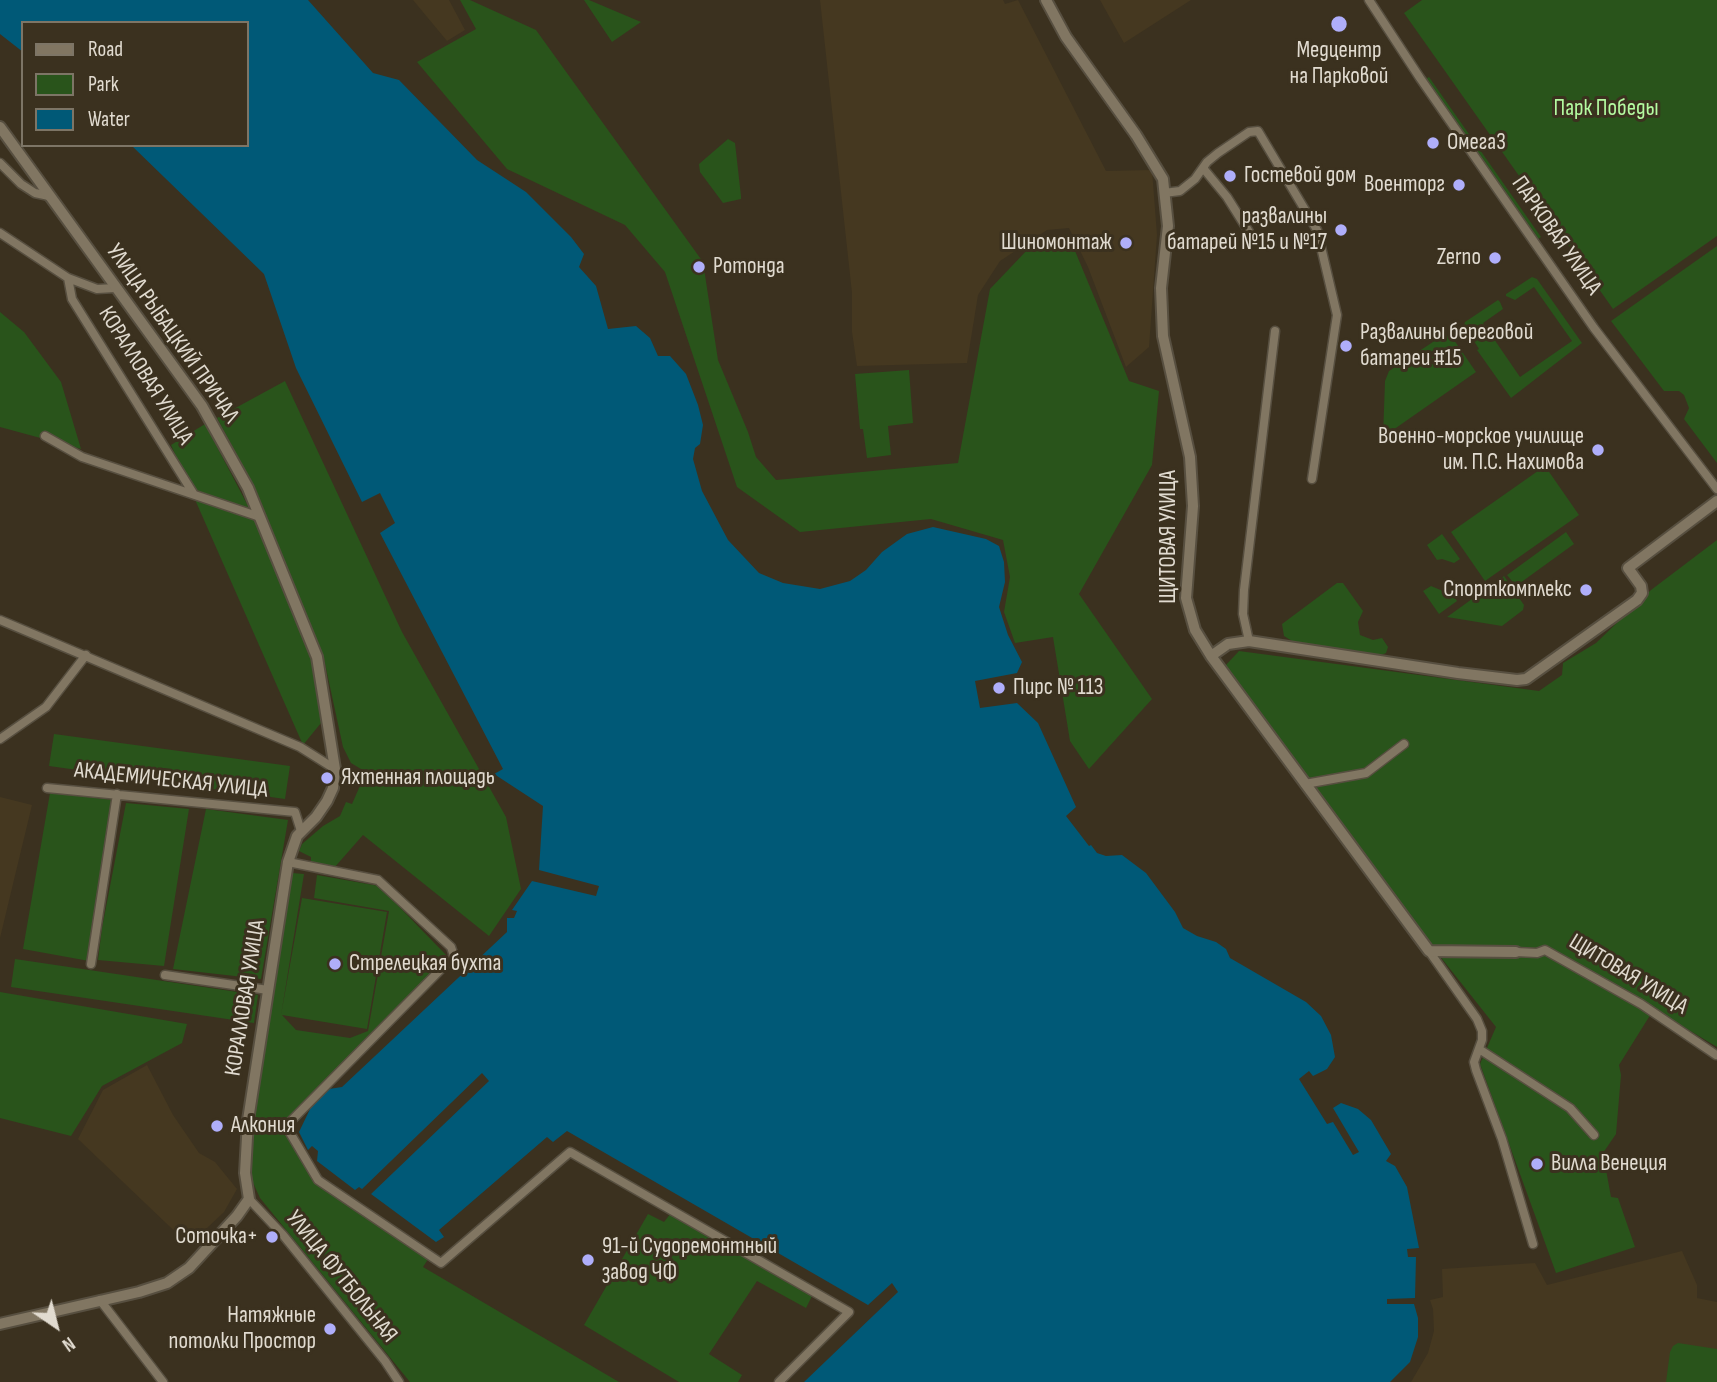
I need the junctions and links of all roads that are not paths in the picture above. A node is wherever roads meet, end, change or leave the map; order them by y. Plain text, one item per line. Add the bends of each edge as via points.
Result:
1 (1046, 0) edge
2 (1369, 0) edge
3 (0, 127) edge
4 (0, 163) edge
5 (1203, 168) junction
6 (1164, 193) junction
7 (49, 196) junction
8 (1249, 232) dead end
9 (0, 233) edge
10 (68, 278) junction
11 (116, 288) junction
12 (1275, 331) dead end
13 (45, 436) dead end
14 (1312, 479) dead end
15 (1717, 489) edge
16 (193, 493) junction
17 (1717, 501) edge
18 (260, 517) junction
19 (0, 620) edge
20 (1249, 641) junction
21 (86, 655) junction
22 (1211, 656) junction
23 (0, 739) edge
24 (1404, 744) dead end
25 (335, 775) junction
26 (1305, 784) junction
27 (47, 788) dead end
28 (117, 794) junction
29 (301, 831) junction
30 (288, 862) junction
31 (1429, 951) junction
32 (1516, 952) joint
33 (91, 964) dead end
34 (165, 975) dead end
35 (268, 990) junction
36 (1479, 1049) junction
37 (1716, 1055) edge
38 (1594, 1135) dead end
39 (249, 1199) junction
40 (1533, 1244) dead end
41 (100, 1300) junction
42 (0, 1324) edge
43 (163, 1382) edge
44 (399, 1382) edge
45 (779, 1382) edge

1 - 6 street, ЩИТОВАЯ УЛИЦА via 1066,37 1163,179
2 - 15 street, ПАРКОВАЯ УЛИЦА via 1594,328
3 - 7 street, УЛИЦА РЫБАЦКИЙ ПРИЧАЛ
4 - 7 street via 34,194
5 - 6 street via 1180,191
5 - 8 street
5 - 14 street via 1249,132 1258,131 1317,230 1337,315
6 - 22 street, ЩИТОВАЯ УЛИЦА via 1168,226 1161,288 1163,336 1190,457 1193,506 1186,598 1195,630
7 - 11 street, УЛИЦА РЫБАЦКИЙ ПРИЧАЛ
9 - 10 street, КОРАЛЛОВАЯ УЛИЦА
10 - 11 street, КОРАЛЛОВАЯ УЛИЦА via 97,289
10 - 16 street, КОРАЛЛОВАЯ УЛИЦА via 72,299
11 - 18 street, УЛИЦА РЫБАЦКИЙ ПРИЧАЛ via 202,406
12 - 20 street via 1244,590
13 - 16 street via 82,457
16 - 18 street
17 - 20 street via 1628,568 1641,586 1637,600 1527,679
18 - 25 street, УЛИЦА РЫБАЦКИЙ ПРИЧАЛ via 317,657
19 - 21 street
20 - 22 street via 1228,644
21 - 23 street via 46,707
21 - 25 street via 300,747
22 - 26 street, ЩИТОВАЯ УЛИЦА
24 - 26 street via 1366,773
25 - 29 street, КОРАЛЛОВАЯ УЛИЦА via 322,809
26 - 31 street, ЩИТОВАЯ УЛИЦА
27 - 28 street, АКАДЕМИЧЕСКАЯ УЛИЦА
28 - 29 street, АКАДЕМИЧЕСКАЯ УЛИЦА via 296,814
28 - 33 street
29 - 30 street, КОРАЛЛОВАЯ УЛИЦА
30 - 35 street, КОРАЛЛОВАЯ УЛИЦА
30 - 45 street via 378,880 452,947 454,956 286,1126 318,1180 441,1263 569,1152 849,1312
31 - 32 street, ЩИТОВАЯ УЛИЦА
31 - 36 street, ЩИТОВАЯ УЛИЦА via 1477,1020 1482,1031
32 - 37 street, ЩИТОВАЯ УЛИЦА via 1545,950 1641,1004
34 - 35 street
35 - 39 street, КОРАЛЛОВАЯ УЛИЦА via 248,1120 245,1173
36 - 38 street via 1570,1108
36 - 40 street, ЩИТОВАЯ УЛИЦА via 1476,1070
39 - 41 street via 179,1276 154,1288
39 - 44 street, УЛИЦА ФУТБОЛЬНАЯ
41 - 42 street
41 - 43 street

